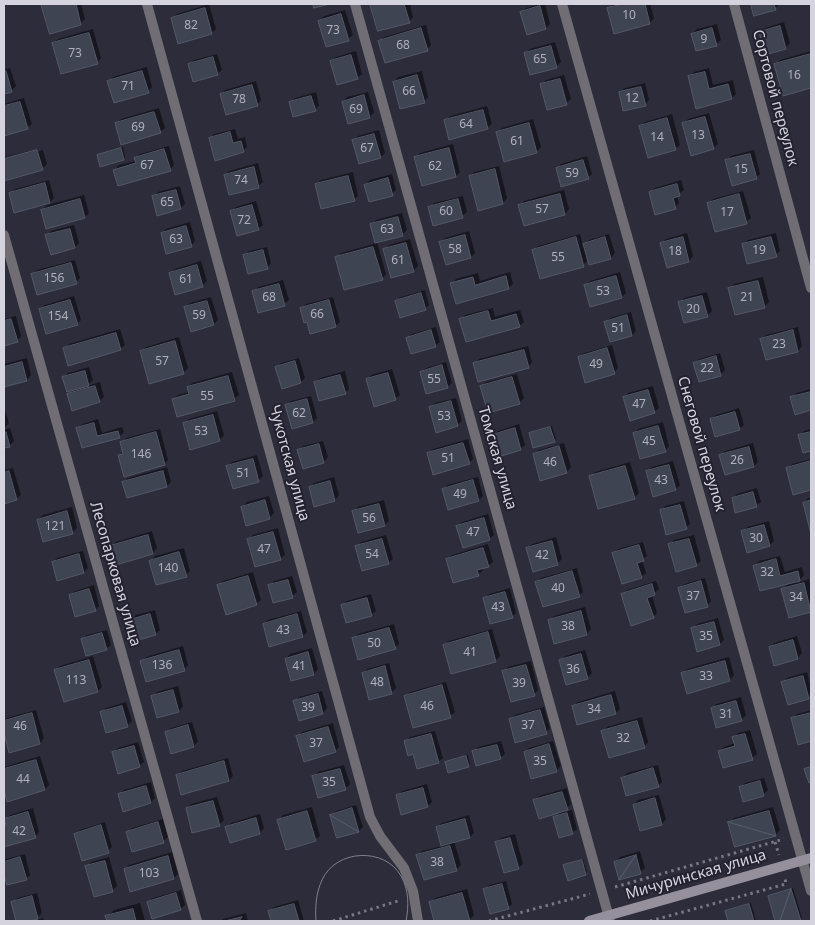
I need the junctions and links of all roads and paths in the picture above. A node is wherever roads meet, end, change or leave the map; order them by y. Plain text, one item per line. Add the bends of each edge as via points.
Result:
1 (147, 4) edge
2 (355, 4) edge
3 (562, 4) edge
4 (734, 4) edge
5 (4, 236) edge
6 (811, 288) edge
7 (796, 836) junction
8 (807, 860) edge
9 (602, 891) junction
10 (811, 892) edge
11 (414, 896) junction
12 (609, 918) edge
13 (197, 921) edge
14 (333, 921) edge
15 (418, 921) edge
16 (489, 921) edge
17 (589, 921) edge

1 - 11 street, Чукотская улица via 370,816 380,836 404,868
2 - 9 street, Томская улица
3 - 7 street, Снеговой переулок
4 - 6 street, Сортовой переулок
5 - 13 street, Лесопарковая улица
7 - 8 street, Снеговой переулок
7 - 9 path
8 - 10 street, Снеговой переулок
8 - 12 main road, Мичуринская улица
9 - 12 street, Томская улица
9 - 16 path
11 - 14 path
11 - 15 street, Чукотская улица
12 - 17 main road, Мичуринская улица

